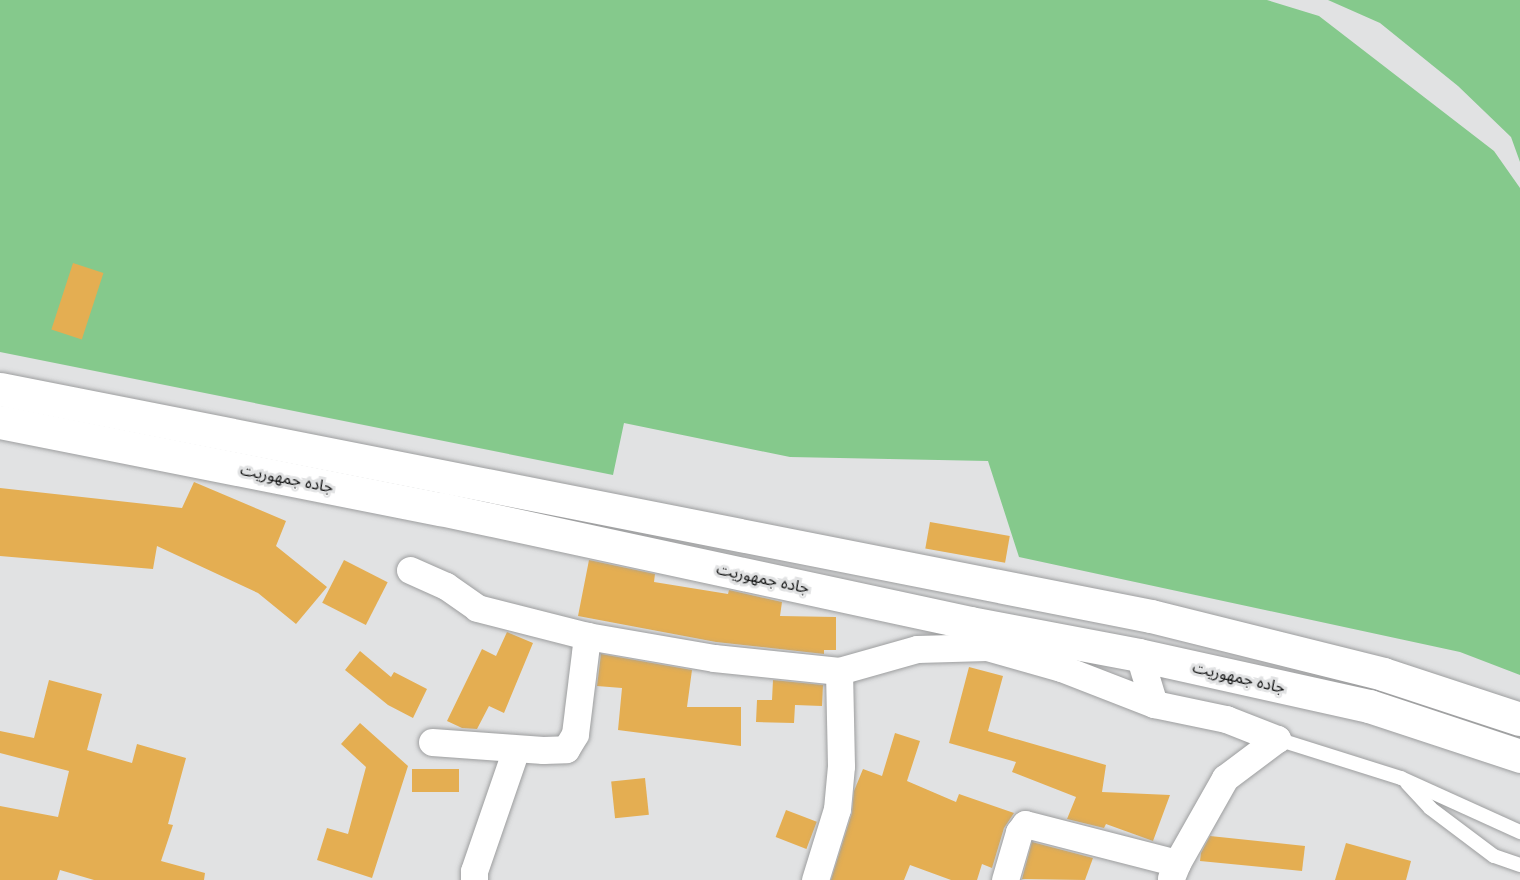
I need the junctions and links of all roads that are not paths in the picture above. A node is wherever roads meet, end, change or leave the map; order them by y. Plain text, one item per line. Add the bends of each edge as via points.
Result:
1 (0, 389) edge
2 (0, 422) edge
3 (410, 570) dead end
4 (586, 636) junction
5 (1140, 655) junction
6 (839, 671) junction
7 (1154, 704) junction
8 (1520, 719) edge
9 (1277, 739) junction
10 (432, 742) dead end
11 (516, 749) junction
12 (1520, 756) edge
13 (1401, 778) junction
14 (1520, 832) edge
15 (1520, 865) edge
16 (1174, 871) edge
17 (474, 880) edge
18 (814, 880) edge
19 (1005, 880) edge

1 - 8 main road, جاده جمهوریت via 1150,616 1383,674
2 - 5 main road, جاده جمهوریت via 429,506 970,623
3 - 4 street via 446,586 477,608
4 - 6 street via 714,658
4 - 11 street via 575,734 566,748
5 - 7 street
5 - 12 main road, جاده جمهوریت via 1369,706
6 - 7 street via 917,649 987,647 1060,668
6 - 18 street via 841,766 837,810
7 - 9 street via 1226,719
9 - 13 lane
9 - 16 street via 1225,778
10 - 11 street
11 - 17 street
13 - 14 lane
13 - 15 lane via 1430,808 1494,856
16 - 19 street via 1025,824

